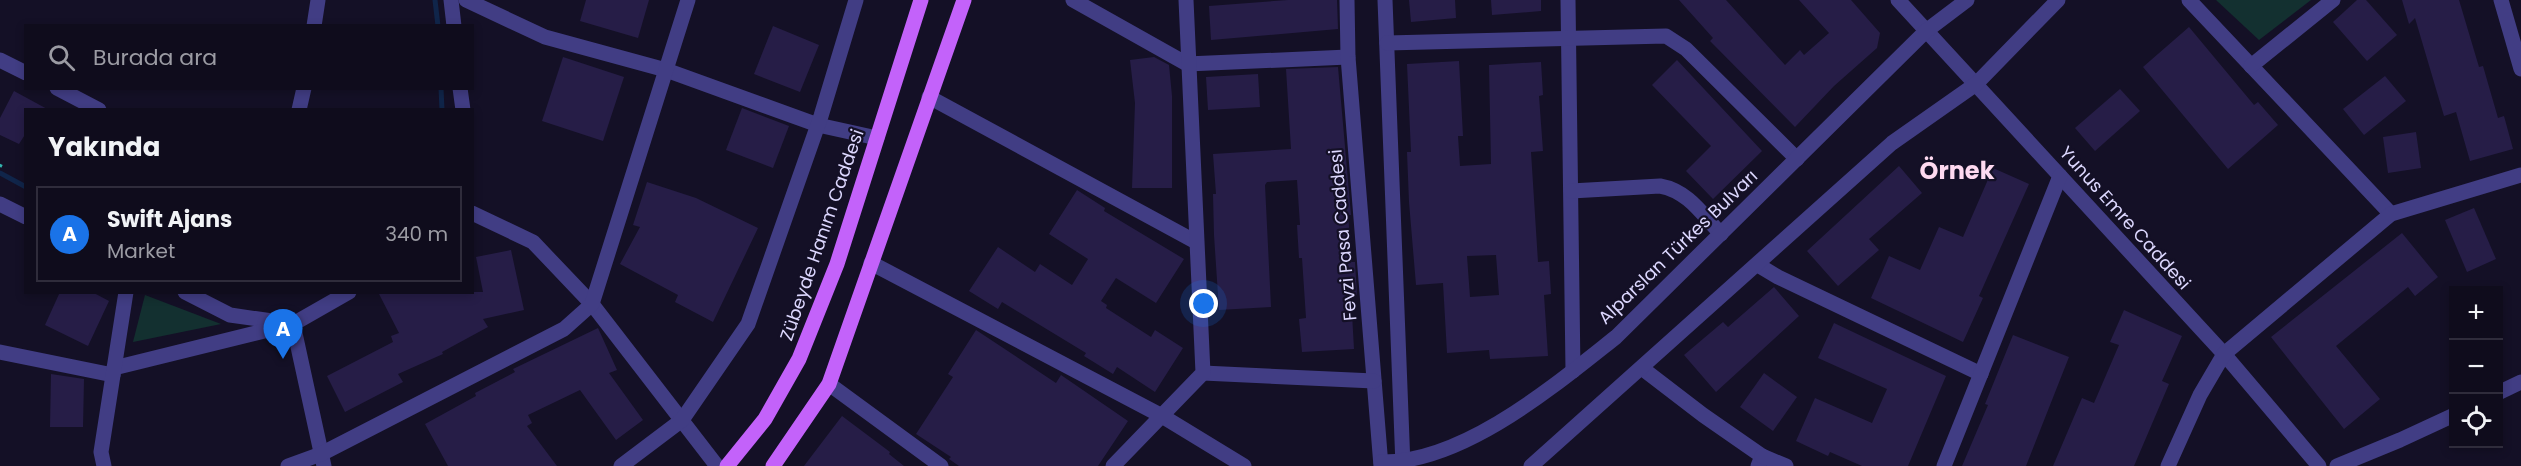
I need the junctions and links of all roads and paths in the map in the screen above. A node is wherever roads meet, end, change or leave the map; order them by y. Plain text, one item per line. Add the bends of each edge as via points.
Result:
1 (318, 0) edge
2 (451, 0) edge
3 (688, 0) edge
4 (856, 0) edge
5 (921, 0) edge
6 (964, 0) edge
7 (1073, 0) edge
8 (1186, 0) edge
9 (1347, 0) edge
10 (1385, 0) edge
11 (1568, 0) edge
12 (1898, 0) edge
13 (1966, 0) edge
14 (2058, 0) edge
15 (2189, 0) edge
16 (2333, 0) edge
17 (2500, 0) edge
18 (473, 2) edge
19 (314, 24) edge
20 (454, 24) edge
21 (1926, 31) junction
22 (1569, 40) junction
23 (1387, 43) junction
24 (1348, 57) junction
25 (0, 60) edge
26 (1187, 64) junction
27 (2251, 66) junction
28 (2521, 69) edge
29 (666, 70) junction
30 (24, 72) edge
31 (1977, 84) junction
32 (61, 90) edge
33 (304, 90) edge
34 (460, 90) edge
35 (929, 97) junction
36 (95, 108) edge
37 (299, 108) edge
38 (463, 108) edge
39 (818, 125) junction
40 (877, 138) junction
41 (1797, 159) junction
42 (3, 161) dead end
43 (0, 167) edge
44 (2521, 175) edge
45 (2060, 176) junction
46 (1571, 191) junction
47 (0, 204) edge
48 (474, 214) edge
49 (2391, 214) junction
50 (24, 216) edge
51 (1721, 234) junction
52 (1196, 242) junction
53 (871, 263) junction
54 (1758, 265) junction
55 (126, 294) edge
56 (189, 294) edge
57 (346, 294) edge
58 (592, 303) junction
59 (293, 324) junction
60 (0, 352) edge
61 (2224, 354) junction
62 (1643, 369) junction
63 (1573, 371) junction
64 (113, 372) junction
65 (1203, 373) junction
66 (1981, 374) junction
67 (1374, 381) junction
68 (2521, 382) edge
69 (829, 384) junction
70 (2503, 391) edge
71 (1162, 417) junction
72 (2449, 417) edge
73 (682, 420) junction
74 (323, 460) edge
75 (1760, 461) edge
76 (1381, 464) edge
77 (1403, 464) edge
78 (104, 466) edge
79 (288, 466) edge
80 (621, 466) edge
81 (717, 466) edge
82 (727, 466) edge
83 (773, 466) edge
84 (941, 466) edge
85 (1113, 466) edge
86 (1245, 466) edge
87 (1532, 466) edge
88 (1786, 466) edge
89 (1944, 466) edge
90 (2168, 466) edge
91 (2319, 466) edge
92 (2337, 466) edge

1 - 19 street
2 - 20 street
3 - 29 street
4 - 39 street
5 - 40 main road, Zübeyde Hanım Caddesi
6 - 35 main road
7 - 26 street
8 - 26 street
9 - 24 street, Fevzi Pasa Caddesi
10 - 23 street
11 - 22 street
12 - 21 street, Yunus Emre Caddesi
13 - 21 street, Alparslan Türkes Bulvarı
14 - 31 street
15 - 27 street
16 - 27 street
17 - 28 street
18 - 29 street via 545,37
21 - 31 street, Yunus Emre Caddesi
21 - 41 street, Alparslan Türkes Bulvarı
22 - 23 street
22 - 41 street via 1666,36 1686,49
22 - 46 street
23 - 77 street
24 - 26 street
24 - 67 street, Fevzi Pasa Caddesi
25 - 30 street
26 - 52 street
27 - 49 street
29 - 39 street
29 - 58 street
31 - 45 street, Yunus Emre Caddesi
31 - 54 street via 1892,143
32 - 36 street
33 - 37 street
34 - 38 street
35 - 52 street
35 - 53 main road
39 - 40 street
39 - 73 street via 748,324
40 - 82 main road, Zübeyde Hanım Caddesi via 837,264 799,359 765,419
41 - 51 street, Alparslan Türkes Bulvarı
42 - 43 path
44 - 49 street
45 - 61 street, Yunus Emre Caddesi
45 - 66 street
46 - 51 street via 1670,188 1688,198
46 - 63 street
47 - 50 street
48 - 58 street via 533,242
49 - 61 street
51 - 63 street, Alparslan Türkes Bulvarı via 1616,337
52 - 65 street
53 - 69 main road
53 - 71 street
54 - 62 street
54 - 66 street
55 - 64 street
56 - 59 street via 231,315
57 - 59 street
58 - 73 street
58 - 74 street via 564,329
59 - 64 street
59 - 74 street
60 - 64 street
61 - 90 street via 2200,395
61 - 91 street, Yunus Emre Caddesi
62 - 75 street
62 - 87 street
63 - 77 street, Alparslan Türkes Bulvarı via 1472,439
64 - 78 street via 101,452
65 - 67 street
65 - 71 street
66 - 89 street
67 - 76 street, Fevzi Pasa Caddesi
68 - 70 street
69 - 83 main road
69 - 84 street
71 - 85 street
71 - 86 street
72 - 92 street
73 - 80 street
73 - 81 street
74 - 79 street
75 - 88 street
76 - 77 street, Alparslan Türkes Bulvarı

